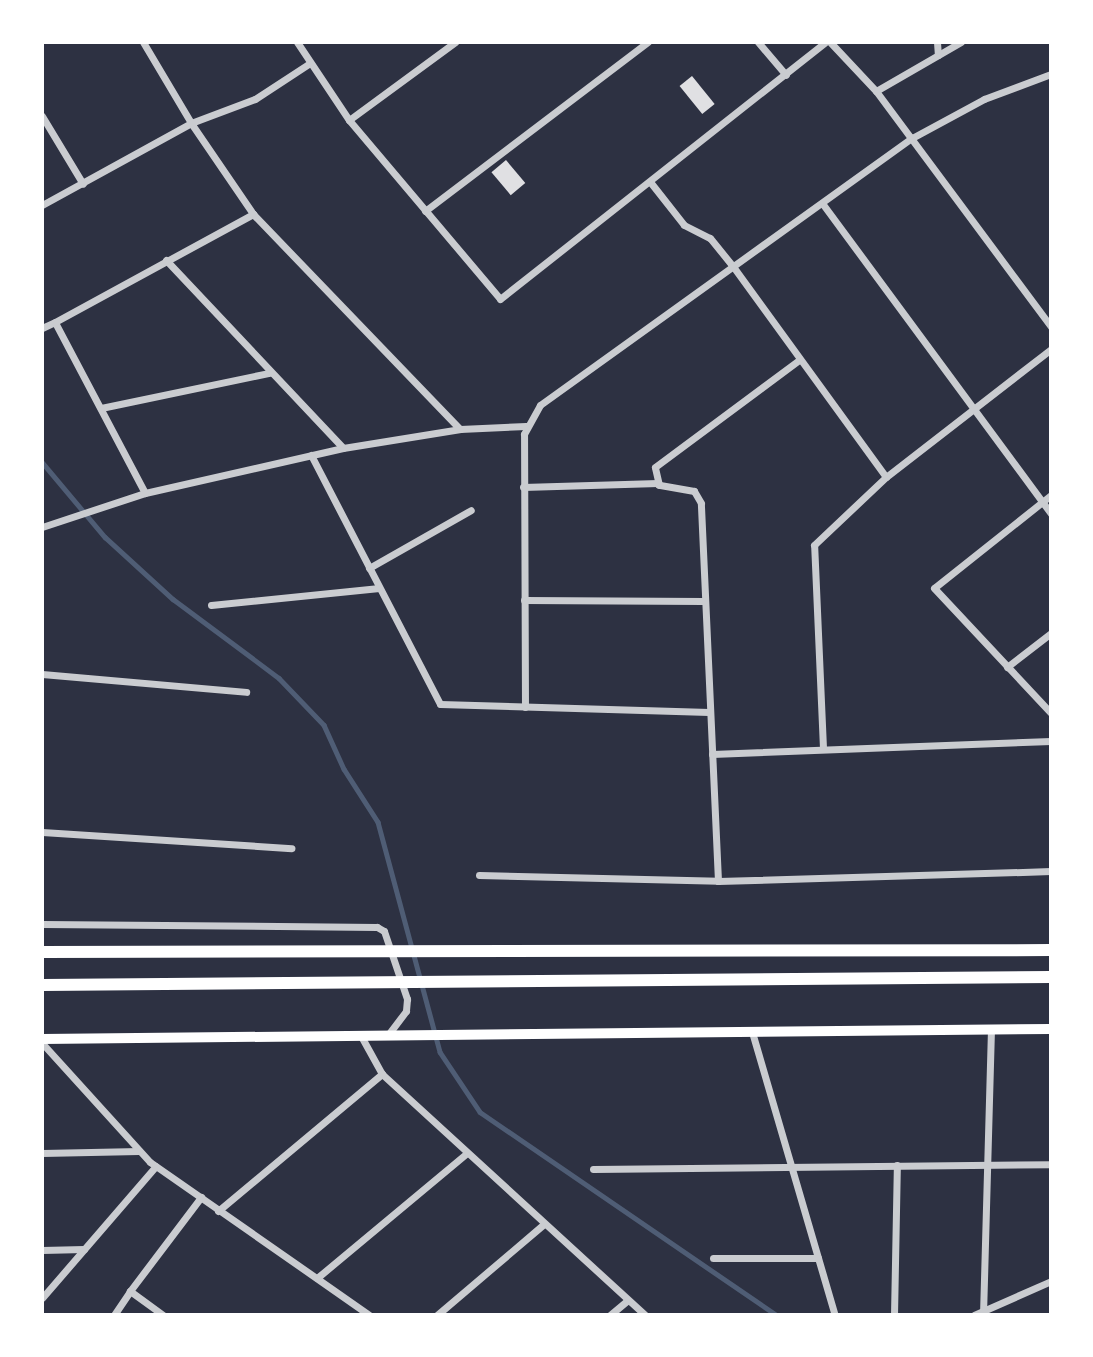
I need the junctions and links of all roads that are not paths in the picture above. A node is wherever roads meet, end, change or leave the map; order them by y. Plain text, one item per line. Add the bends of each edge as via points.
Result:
1 (143, 42) edge
2 (297, 42) edge
3 (455, 42) edge
4 (648, 42) edge
5 (758, 42) edge
6 (827, 42) edge
7 (937, 42) edge
8 (961, 42) edge
9 (937, 55) junction
10 (310, 63) junction
11 (1051, 74) edge
12 (786, 75) junction
13 (876, 91) junction
14 (42, 116) edge
15 (349, 120) junction
16 (191, 123) junction
17 (912, 138) junction
18 (651, 183) junction
19 (83, 184) junction
20 (822, 203) junction
21 (42, 205) edge
22 (425, 211) junction
23 (253, 214) junction
24 (166, 260) junction
25 (732, 265) junction
26 (55, 321) junction
27 (1051, 327) edge
28 (42, 328) edge
29 (1051, 349) edge
30 (799, 360) junction
31 (269, 373) junction
32 (101, 408) junction
33 (975, 408) junction
34 (526, 426) junction
35 (460, 429) junction
36 (343, 448) junction
37 (311, 455) junction
38 (886, 477) junction
39 (658, 483) junction
40 (523, 487) junction
41 (145, 493) junction
42 (1051, 495) edge
43 (1043, 502) junction
44 (471, 510) dead end
45 (1051, 514) edge
46 (42, 527) edge
47 (369, 568) junction
48 (379, 588) junction
49 (524, 600) junction
50 (703, 601) junction
51 (211, 605) dead end
52 (1051, 633) edge
53 (1007, 667) junction
54 (42, 674) edge
55 (246, 692) dead end
56 (525, 708) junction
57 (709, 712) junction
58 (1051, 713) edge
59 (1051, 741) edge
60 (823, 748) junction
61 (712, 754) junction
62 (42, 832) edge
63 (291, 848) dead end
64 (1051, 872) edge
65 (480, 875) dead end
66 (718, 881) junction
67 (42, 924) edge
68 (1051, 950) edge
69 (42, 952) edge
70 (814, 952) junction
71 (1051, 976) edge
72 (816, 977) junction
73 (42, 985) edge
74 (991, 1030) junction
75 (1051, 1030) edge
76 (752, 1032) junction
77 (388, 1035) junction
78 (361, 1036) junction
79 (42, 1041) edge
80 (382, 1074) junction
81 (139, 1151) junction
82 (42, 1153) edge
83 (467, 1153) junction
84 (1051, 1164) edge
85 (790, 1165) junction
86 (897, 1165) junction
87 (990, 1165) junction
88 (156, 1166) junction
89 (593, 1169) dead end
90 (201, 1197) junction
91 (218, 1210) junction
92 (544, 1224) junction
93 (84, 1249) junction
94 (42, 1250) edge
95 (713, 1258) dead end
96 (818, 1258) junction
97 (317, 1278) junction
98 (1051, 1281) edge
99 (131, 1291) junction
100 (42, 1298) edge
101 (628, 1300) junction
102 (984, 1313) edge
103 (114, 1315) edge
104 (163, 1315) edge
105 (369, 1315) edge
106 (437, 1315) edge
107 (610, 1315) edge
108 (645, 1315) edge
109 (835, 1315) edge
110 (894, 1315) edge
111 (974, 1315) edge

1 - 16 street
2 - 10 street
3 - 15 street
4 - 22 street
5 - 12 street
6 - 12 street
6 - 13 street
7 - 9 street
8 - 9 street
9 - 13 street
10 - 15 street
10 - 16 street via 255,99
11 - 17 street via 984,99
12 - 18 street
13 - 17 street
14 - 19 street
15 - 22 street
16 - 19 street
16 - 23 street
17 - 20 street
17 - 27 street
18 - 22 street via 500,299
18 - 25 street via 684,225 710,238
19 - 21 street
20 - 25 street
20 - 33 street
23 - 24 street
23 - 35 street
24 - 26 street
24 - 31 street
25 - 30 street
25 - 34 street via 546,399
26 - 28 street
26 - 32 street
29 - 33 street
30 - 38 street
30 - 39 street via 657,464
31 - 32 street
31 - 36 street
32 - 41 street
33 - 38 street
33 - 43 street
34 - 35 street
34 - 40 street
35 - 36 street
36 - 37 street
37 - 41 street
37 - 47 street
38 - 60 street via 814,545
39 - 40 street
39 - 50 street via 694,491 700,498
40 - 49 street
41 - 46 street
42 - 43 street
43 - 45 street
43 - 53 street via 934,587
44 - 47 street
47 - 48 street
48 - 51 street
48 - 56 street via 440,704
49 - 50 street
49 - 56 street
50 - 57 street
52 - 53 street
53 - 58 street
54 - 55 street
56 - 57 street
57 - 61 street
59 - 60 street
60 - 61 street
61 - 66 street
62 - 63 street
64 - 66 street
65 - 66 street
67 - 77 street via 377,927 384,931 407,999 406,1011
68 - 70 highway
69 - 70 highway
70 - 72 highway
71 - 72 highway
72 - 73 highway
74 - 75 main road
74 - 76 main road
74 - 87 street
76 - 77 main road
76 - 85 street
77 - 78 main road
78 - 79 main road
78 - 80 street
79 - 81 street
80 - 83 street
80 - 91 street
81 - 82 street
81 - 88 street
83 - 92 street
83 - 97 street
84 - 87 street
85 - 86 street
85 - 89 street
85 - 96 street
86 - 87 street
86 - 110 street
87 - 102 street
88 - 90 street
88 - 93 street
90 - 91 street
90 - 99 street
91 - 97 street
92 - 101 street
92 - 106 street
93 - 94 street
93 - 100 street
95 - 96 street
96 - 109 street
97 - 105 street
98 - 102 street
99 - 103 street
99 - 104 street
101 - 107 street
101 - 108 street
102 - 111 street

